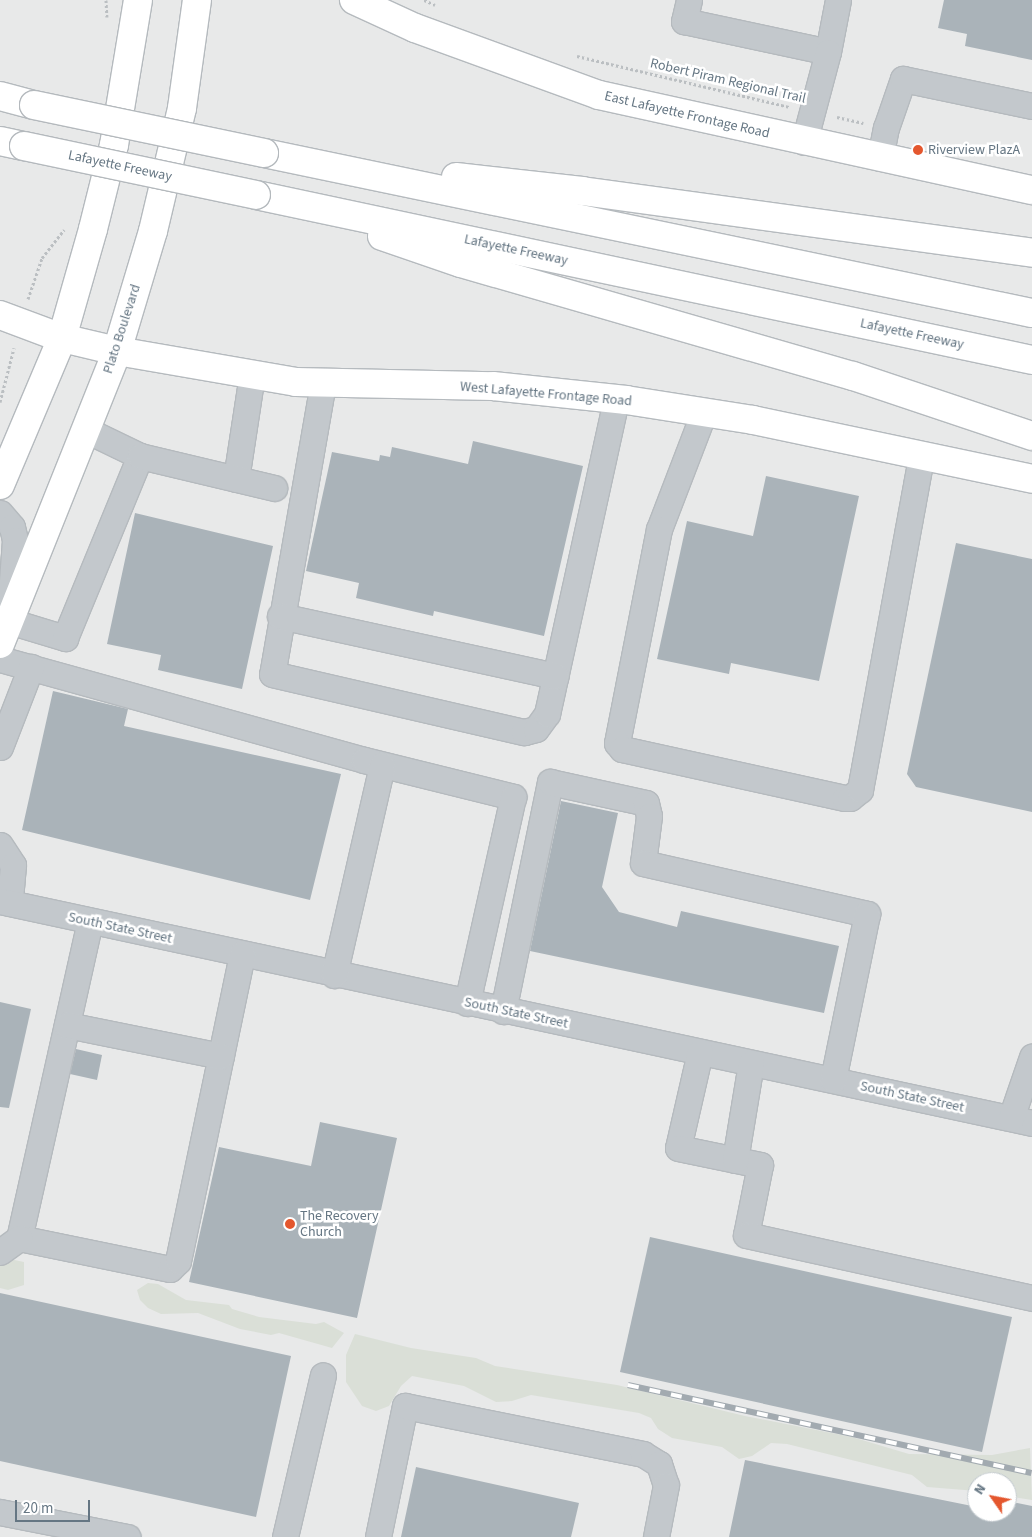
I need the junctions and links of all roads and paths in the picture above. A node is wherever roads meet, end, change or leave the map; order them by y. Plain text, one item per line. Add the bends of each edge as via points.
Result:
1 (138, 0) edge
2 (197, 0) edge
3 (354, 0) edge
4 (424, 0) edge
5 (689, 0) edge
6 (838, 0) edge
7 (441, 8) dead end
8 (828, 52) junction
9 (571, 55) dead end
10 (0, 96) edge
11 (1032, 106) edge
12 (814, 112) junction
13 (886, 128) junction
14 (804, 142) junction
15 (12, 144) edge
16 (880, 158) junction
17 (292, 159) junction
18 (1032, 190) edge
19 (284, 201) junction
20 (1032, 253) edge
21 (1032, 313) edge
22 (0, 315) edge
23 (62, 338) junction
24 (117, 351) junction
25 (11, 357) dead end
26 (1032, 360) edge
27 (252, 375) junction
28 (323, 383) junction
29 (616, 399) junction
30 (0, 402) edge
31 (704, 412) junction
32 (86, 430) junction
33 (1032, 436) edge
34 (140, 456) junction
35 (921, 456) junction
36 (236, 479) junction
37 (1032, 479) edge
38 (0, 485) edge
39 (274, 488) dead end
40 (0, 513) edge
41 (280, 616) junction
42 (4, 632) edge
43 (0, 659) edge
44 (31, 667) junction
45 (556, 676) junction
46 (0, 747) edge
47 (382, 765) junction
48 (0, 845) edge
49 (5, 902) edge
50 (90, 921) junction
51 (242, 954) junction
52 (334, 975) junction
53 (467, 1003) junction
54 (503, 1011) junction
55 (67, 1024) junction
56 (700, 1052) junction
57 (221, 1056) junction
58 (1032, 1057) edge
59 (751, 1063) junction
60 (833, 1080) junction
61 (1022, 1120) edge
62 (735, 1160) junction
63 (9, 1245) edge
64 (1032, 1298) edge
65 (323, 1374) dead end
66 (0, 1512) edge
67 (128, 1537) edge
68 (285, 1537) edge
69 (378, 1537) edge
70 (656, 1537) edge

1 - 23 main road via 114,145
2 - 24 main road, Plato Boulevard via 182,108 153,231
3 - 14 main road, East Lafayette Frontage Road via 415,28 599,95
4 - 7 path
5 - 8 street via 684,20
6 - 8 street
8 - 12 street
9 - 12 path, Robert Piram Regional Trail
10 - 17 main road, bridge
11 - 13 street via 903,79
12 - 13 path, Robert Piram Regional Trail
12 - 14 street
13 - 16 street
14 - 16 main road, East Lafayette Frontage Road
15 - 19 main road, Lafayette Freeway, bridge
16 - 18 main road, East Lafayette Frontage Road
17 - 20 main road via 582,191
17 - 21 main road
19 - 26 main road, Lafayette Freeway
19 - 33 main road via 453,261 853,376
22 - 23 main road, West Lafayette Frontage Road
23 - 24 main road, West Lafayette Frontage Road
23 - 38 main road
24 - 27 main road, West Lafayette Frontage Road
24 - 32 main road, Plato Boulevard
25 - 30 path
27 - 28 main road, West Lafayette Frontage Road
27 - 36 street
28 - 29 main road, West Lafayette Frontage Road via 493,386
28 - 41 street
29 - 31 main road, West Lafayette Frontage Road
29 - 45 street
31 - 35 main road, West Lafayette Frontage Road
31 - 35 street via 658,529 617,743 622,749 845,798 860,790
32 - 34 street
32 - 42 main road, Plato Boulevard
34 - 36 street
34 - 42 street via 65,638
35 - 37 main road, West Lafayette Frontage Road
36 - 39 street
40 - 42 street via 12,527 15,540
41 - 45 street
41 - 45 street via 272,674 524,732 543,723
43 - 44 street
44 - 46 street
44 - 47 street
47 - 52 street
47 - 53 street via 513,797
48 - 49 street via 13,865
49 - 50 street, South State Street
50 - 51 street, South State Street
50 - 55 street
51 - 52 street, South State Street
51 - 57 street
52 - 53 street, South State Street
53 - 54 street, South State Street
54 - 56 street, South State Street
54 - 60 street via 550,782 646,803 649,816 643,862 867,914
55 - 57 street
55 - 63 street
56 - 59 street, South State Street
56 - 62 street via 678,1148
57 - 63 street via 178,1261 170,1269
58 - 61 street
59 - 60 street, South State Street
59 - 62 street
60 - 61 street, South State Street
62 - 64 street via 760,1165 746,1235
65 - 68 street
66 - 67 street
69 - 70 street via 405,1406 643,1454 659,1464 666,1485

